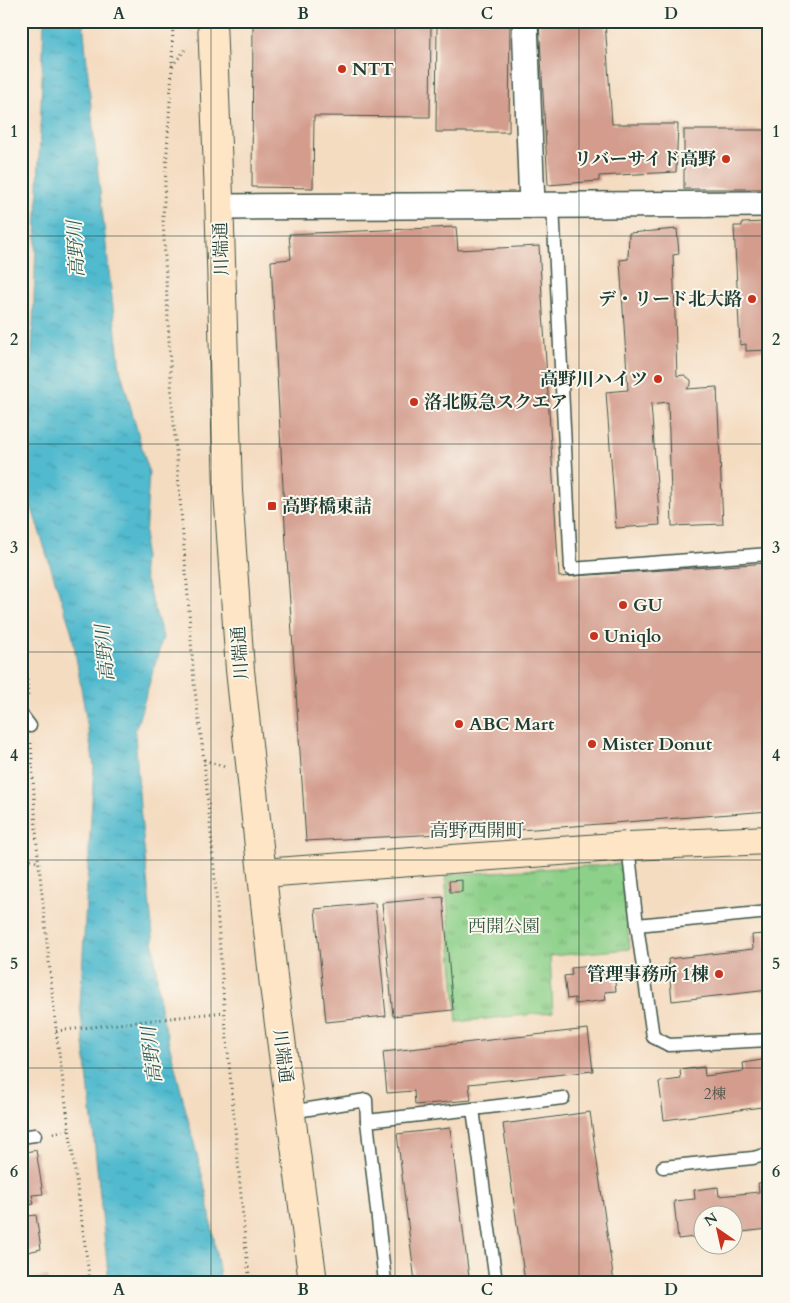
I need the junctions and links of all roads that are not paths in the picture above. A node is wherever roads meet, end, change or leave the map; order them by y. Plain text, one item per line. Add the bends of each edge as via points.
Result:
1 (212, 21) edge
2 (524, 21) edge
3 (769, 204) edge
4 (543, 205) junction
5 (219, 207) junction
6 (769, 554) edge
7 (21, 714) edge
8 (30, 726) road end
9 (769, 840) edge
10 (628, 846) junction
11 (263, 873) junction
12 (769, 912) edge
13 (637, 925) junction
14 (769, 1040) edge
15 (563, 1098) dead end
16 (473, 1109) junction
17 (290, 1112) junction
18 (368, 1121) junction
19 (35, 1135) dead end
20 (21, 1137) edge
21 (769, 1154) edge
22 (663, 1167) dead end
23 (313, 1282) edge
24 (385, 1282) edge
25 (496, 1282) edge

1 - 5 street, 川端通
2 - 4 street
3 - 4 street
4 - 5 street
4 - 6 lane via 572,568
5 - 11 street, 川端通 via 230,511 240,670
7 - 8 lane
9 - 10 street
10 - 11 street
10 - 13 lane
11 - 17 street, 川端通
12 - 13 lane
13 - 14 lane via 653,1037 669,1045
15 - 16 lane
16 - 18 lane
16 - 25 lane
17 - 18 lane via 366,1100
17 - 23 street, 川端通
18 - 24 lane
19 - 20 lane
21 - 22 lane

